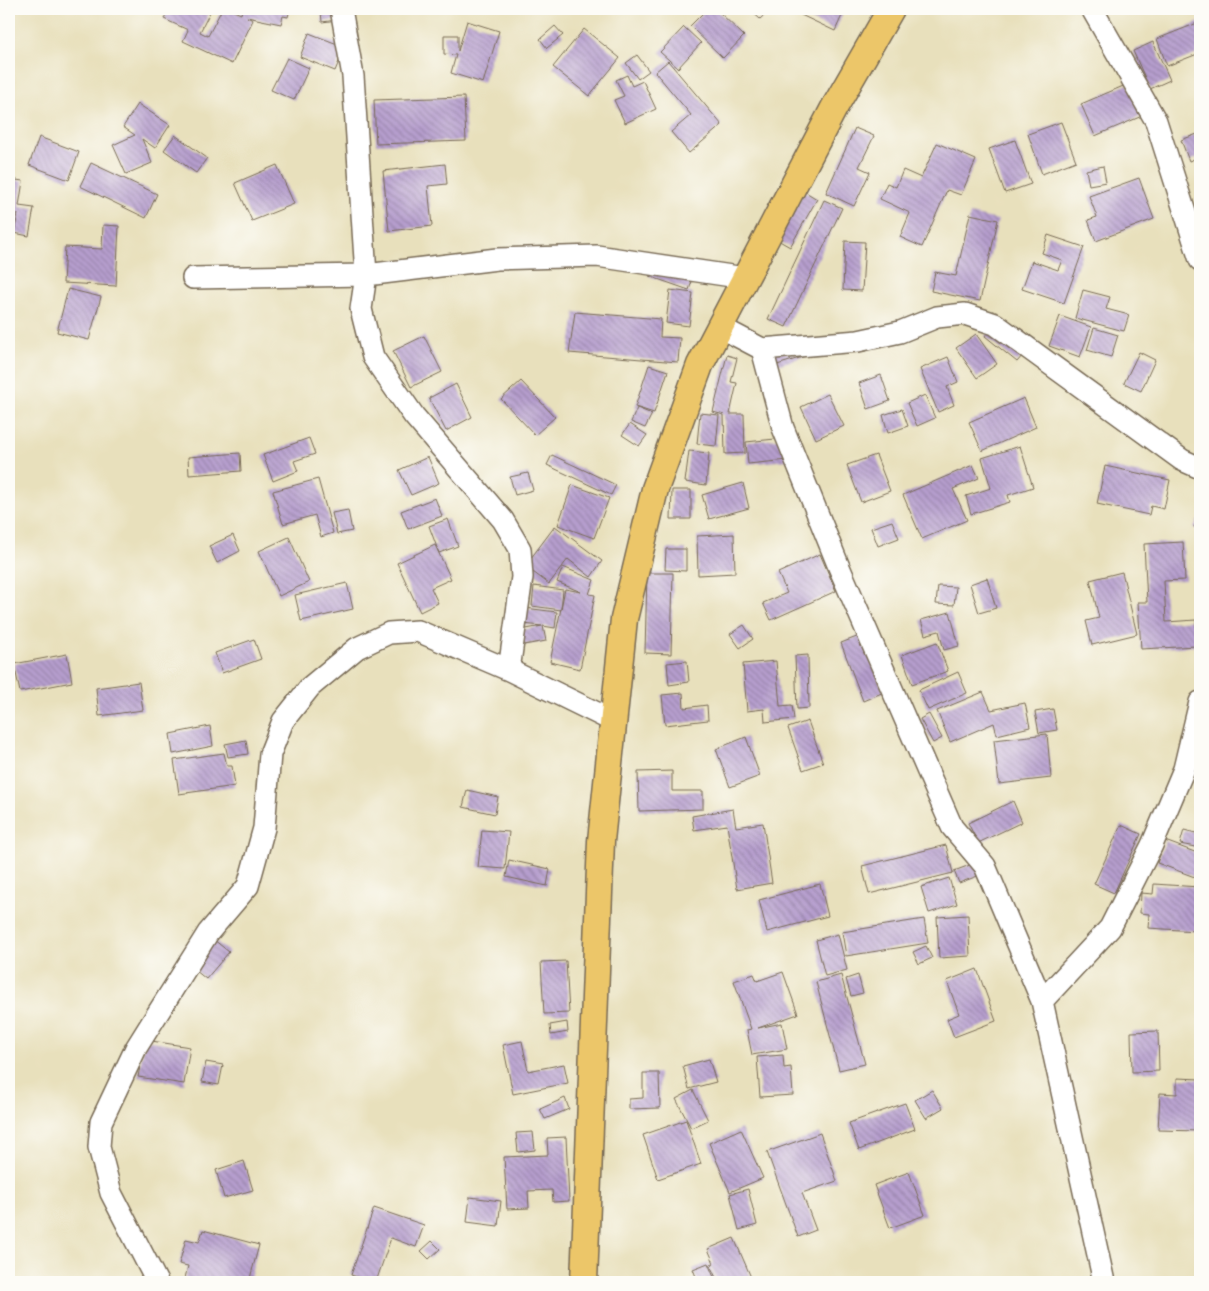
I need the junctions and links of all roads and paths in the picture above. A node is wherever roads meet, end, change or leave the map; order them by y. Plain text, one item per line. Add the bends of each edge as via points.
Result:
1 (341, 9) edge
2 (891, 9) edge
3 (1092, 9) edge
4 (1200, 260) edge
5 (366, 275) junction
6 (193, 278) dead end
7 (745, 278) junction
8 (720, 327) junction
9 (762, 349) junction
10 (1200, 468) edge
11 (508, 670) junction
12 (1200, 702) edge
13 (613, 721) junction
14 (1042, 1001) junction
15 (157, 1282) edge
16 (584, 1282) edge
17 (1104, 1282) edge

1 - 5 street via 353,76
2 - 7 main road via 834,108
3 - 4 street via 1156,121
5 - 6 street
5 - 7 street via 497,259 597,256
5 - 11 street via 361,309 373,357 414,416 503,520 520,549 522,577
7 - 8 main road
8 - 9 street
8 - 13 main road via 700,365 655,489 624,619
9 - 10 street via 858,341 900,332 937,317 965,314 995,324 1182,460
9 - 14 street via 783,428 839,566 952,828 985,866
11 - 13 street
11 - 15 street via 418,631 389,633 357,648 310,687 283,721 270,754 264,828 248,886 208,933 136,1048 101,1122 99,1147 111,1193
12 - 14 street via 1184,769 1152,845 1110,928
13 - 16 main road via 601,841
14 - 17 street

